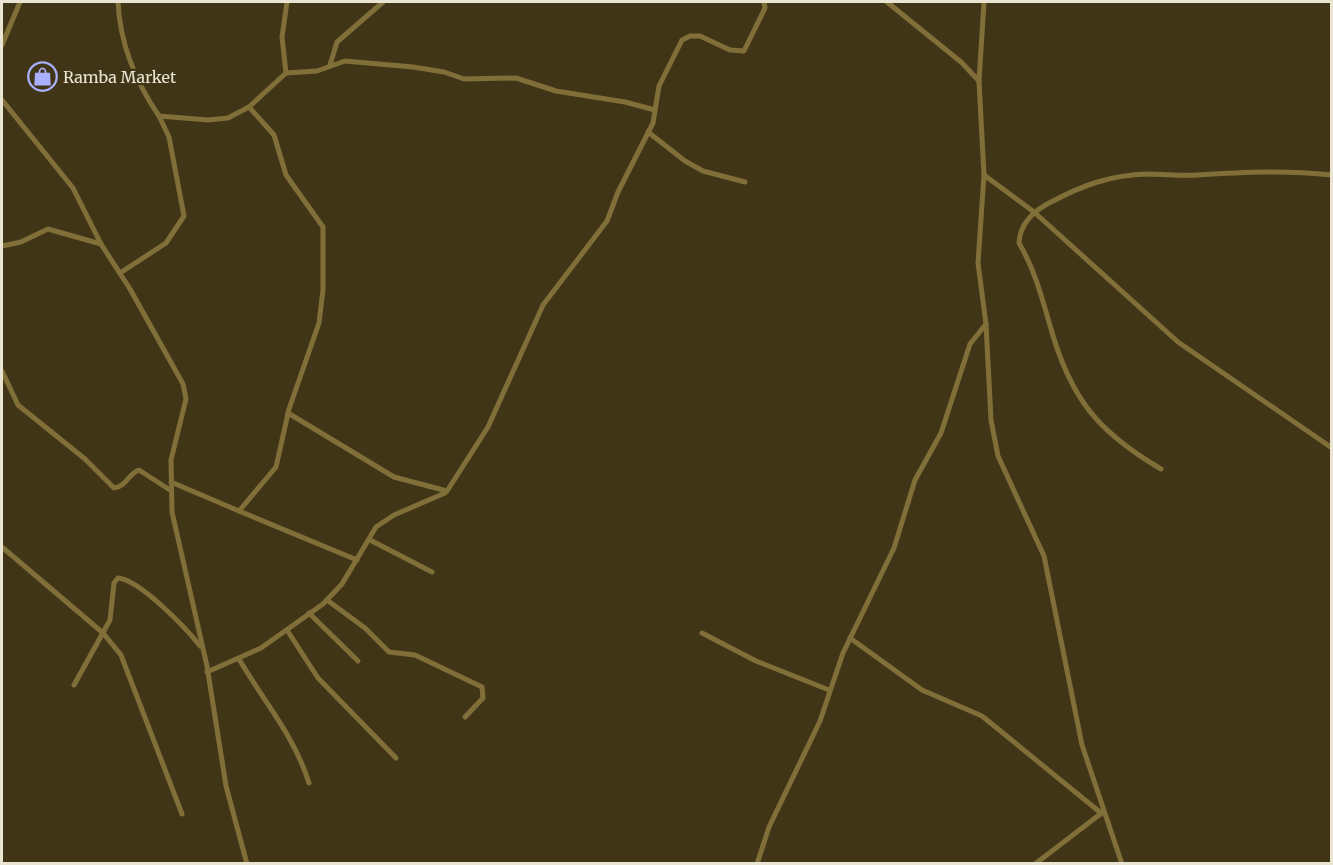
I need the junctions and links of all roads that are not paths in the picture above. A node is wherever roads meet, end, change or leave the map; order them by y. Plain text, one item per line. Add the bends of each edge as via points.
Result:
1 (20, 2) edge
2 (118, 2) edge
3 (287, 2) edge
4 (383, 2) edge
5 (764, 2) edge
6 (984, 2) edge
7 (892, 3) edge
8 (2, 45) edge
9 (330, 65) junction
10 (286, 73) junction
11 (980, 81) junction
12 (2, 100) edge
13 (249, 107) junction
14 (655, 110) junction
15 (159, 116) junction
16 (648, 132) junction
17 (984, 175) junction
18 (1332, 175) edge
19 (745, 182) dead end
20 (1034, 212) junction
21 (101, 244) junction
22 (2, 246) edge
23 (120, 273) junction
24 (986, 324) junction
25 (2, 371) edge
26 (288, 413) junction
27 (1332, 448) edge
28 (1161, 469) dead end
29 (171, 482) junction
30 (170, 490) junction
31 (447, 491) junction
32 (239, 511) junction
33 (370, 540) junction
34 (2, 547) edge
35 (357, 561) junction
36 (432, 572) dead end
37 (327, 600) junction
38 (309, 613) junction
39 (287, 630) junction
40 (103, 633) junction
41 (702, 633) dead end
42 (850, 638) junction
43 (201, 647) junction
44 (239, 659) junction
45 (358, 661) dead end
46 (207, 672) junction
47 (74, 685) dead end
48 (829, 690) junction
49 (465, 717) dead end
50 (396, 758) dead end
51 (309, 783) dead end
52 (1102, 812) junction
53 (182, 814) dead end
54 (247, 864) edge
55 (757, 864) edge
56 (1035, 864) edge
57 (1122, 864) edge

1 - 8 street
2 - 15 street via 122,38 129,58
3 - 10 street via 282,37
4 - 9 street via 337,42
5 - 14 street via 765,8 744,51 730,50 700,36 682,40 659,87
6 - 11 street
7 - 11 street
9 - 10 street via 317,71
9 - 14 street via 359,62 444,72 460,79 511,77 556,91
10 - 13 street
11 - 17 street
12 - 21 street via 73,188
13 - 15 street via 215,120
13 - 26 street via 274,135 286,175 319,219 323,231 321,316
14 - 16 street
15 - 23 street via 169,137 184,216 166,243
16 - 19 street via 703,171
16 - 31 street via 604,225 548,297 484,434
17 - 20 street
17 - 24 street via 978,263
18 - 20 street via 1279,170 1121,177 1076,188
20 - 27 street via 1178,342
20 - 28 street via 1019,243 1034,272 1069,379 1095,420
21 - 22 street via 48,229
21 - 23 street
23 - 29 street via 186,392 172,450
24 - 42 street via 970,344 941,433 915,480 894,548
24 - 52 street via 994,441 1044,556 1082,745
25 - 30 street via 18,405 114,488 140,470
26 - 31 street via 394,477
26 - 32 street via 275,470
29 - 30 street
29 - 32 street
30 - 43 street
31 - 33 street via 384,521
32 - 35 street
33 - 35 street
33 - 36 street
34 - 40 street
35 - 37 street
37 - 38 street
37 - 49 street via 389,652 415,654 482,687 483,698
38 - 39 street
38 - 45 street
39 - 44 street
39 - 50 street via 318,678
40 - 43 street via 110,620 113,590 128,582 179,620
40 - 47 street
40 - 53 street via 121,655
41 - 48 street via 756,662
42 - 48 street
42 - 52 street via 922,690 982,716
43 - 46 street
44 - 46 street
44 - 51 street via 300,754
46 - 54 street via 226,786
48 - 55 street via 820,721 769,827
52 - 56 street
52 - 57 street

